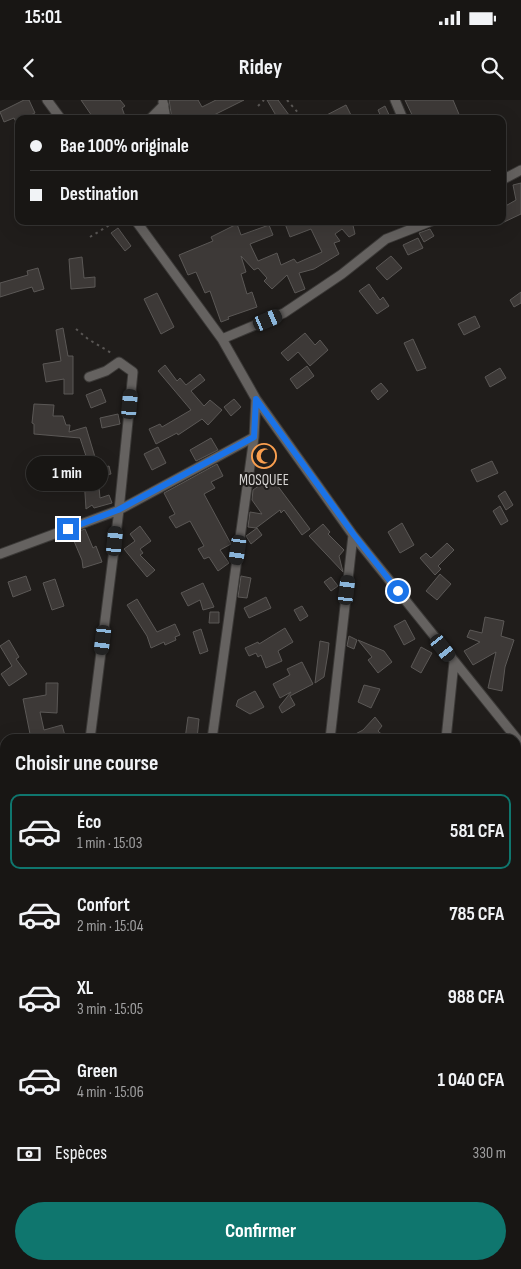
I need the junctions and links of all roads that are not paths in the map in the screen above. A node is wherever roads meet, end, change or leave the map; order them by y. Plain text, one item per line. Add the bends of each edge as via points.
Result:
1 (47, 100) edge
2 (395, 100) edge
3 (163, 103) edge
4 (58, 115) edge
5 (153, 115) edge
6 (401, 115) edge
7 (521, 170) edge
8 (506, 178) edge
9 (139, 225) edge
10 (422, 225) edge
11 (222, 339) junction
12 (89, 376) dead end
13 (256, 399) junction
14 (254, 437) junction
15 (118, 510) junction
16 (354, 535) junction
17 (0, 554) edge
18 (454, 662) junction
19 (91, 734) edge
20 (213, 734) edge
21 (331, 734) edge
22 (447, 734) edge
23 (513, 734) edge

1 - 4 street
2 - 6 street
3 - 5 street
7 - 8 street
9 - 11 street
10 - 11 street via 386,239 284,313
11 - 13 street
12 - 15 street via 106,371 119,362 133,372
13 - 14 street
13 - 16 street
14 - 15 street
14 - 20 street
15 - 17 street
15 - 19 street
16 - 18 street
16 - 21 street
18 - 22 street
18 - 23 street

